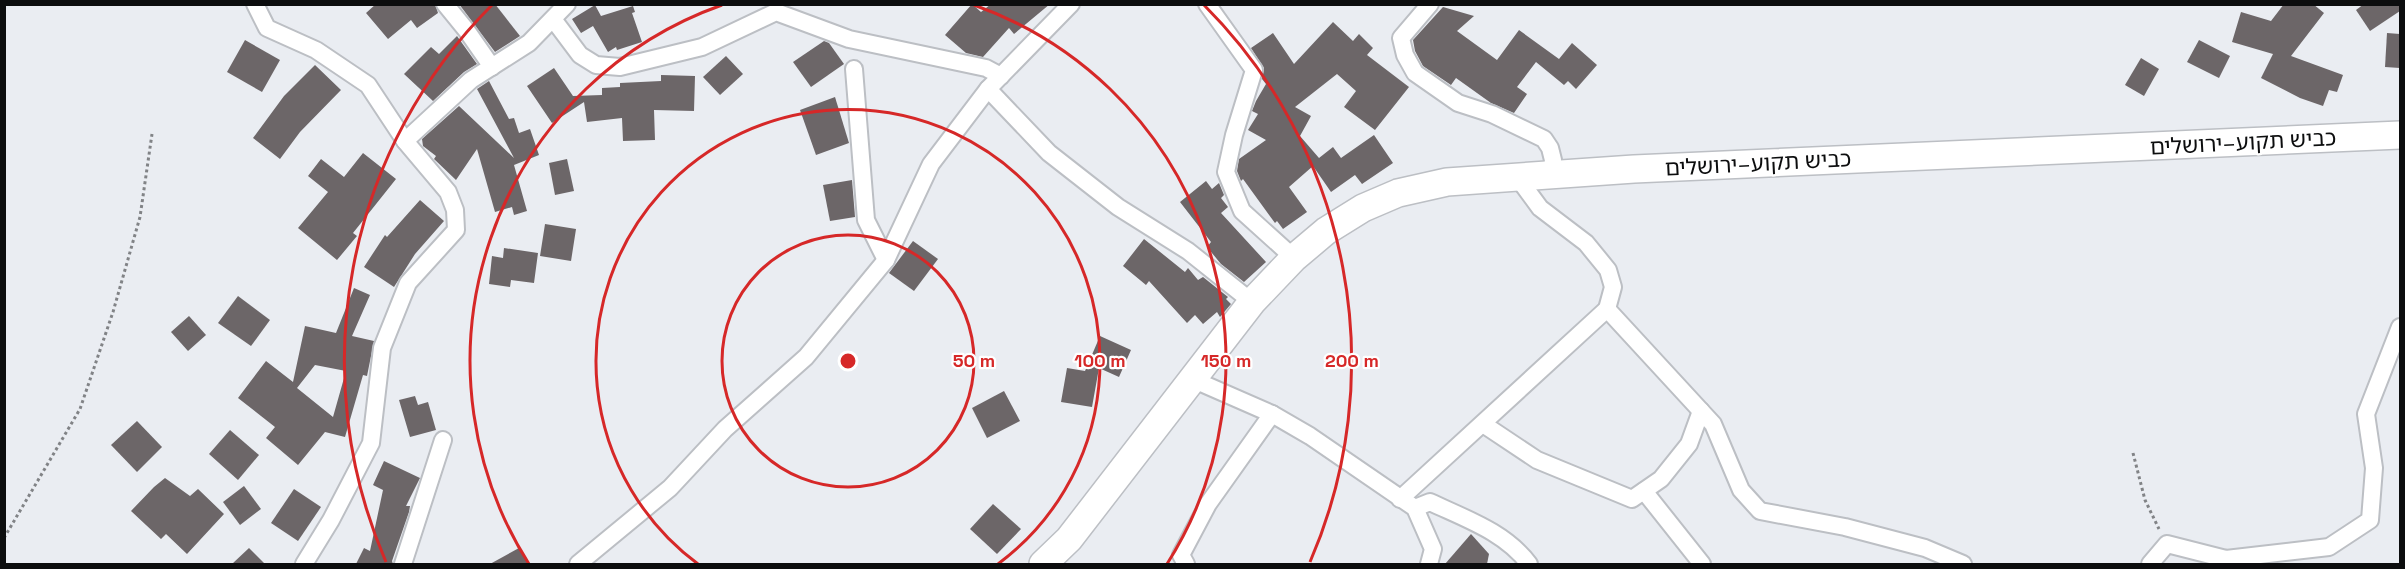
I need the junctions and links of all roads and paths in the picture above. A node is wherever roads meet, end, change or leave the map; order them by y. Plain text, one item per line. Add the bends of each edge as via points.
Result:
1 (255, 4) edge
2 (445, 4) edge
3 (567, 4) edge
4 (1071, 4) edge
5 (1207, 4) edge
6 (1430, 4) edge
7 (553, 20) junction
8 (492, 67) junction
9 (854, 69) dead end
10 (1001, 76) junction
11 (988, 88) junction
12 (152, 134) dead end
13 (2400, 135) edge
14 (405, 141) junction
15 (1551, 175) junction
16 (1518, 178) junction
17 (1294, 258) junction
18 (886, 260) junction
19 (1252, 302) junction
20 (1607, 309) junction
21 (2400, 327) edge
22 (1192, 379) junction
23 (1701, 411) junction
24 (1272, 414) junction
25 (1483, 424) junction
26 (443, 440) dead end
27 (2133, 453) dead end
28 (1644, 491) junction
29 (1400, 499) junction
30 (1415, 508) junction
31 (4, 538) edge
32 (2167, 544) junction
33 (304, 564) edge
34 (403, 564) edge
35 (578, 564) edge
36 (1043, 564) edge
37 (1186, 564) edge
38 (1429, 564) edge
39 (1529, 564) edge
40 (1702, 564) edge
41 (1963, 564) edge
42 (2150, 564) edge

1 - 14 street via 267,28 316,50 368,85
2 - 8 street
3 - 7 street
4 - 10 street
5 - 17 street via 1254,70 1226,172 1242,212
6 - 15 street via 1401,38 1415,73 1458,103 1492,114 1545,140 1553,160
7 - 8 street via 529,43
7 - 10 street via 580,56 596,65 620,67 702,47 776,12 849,39 986,68
8 - 14 street via 471,80
9 - 18 street via 866,220
10 - 11 street
11 - 18 street via 931,164
11 - 19 street via 1050,153 1118,207 1188,251
12 - 31 path via 140,217 80,409
13 - 15 main road, כביש תקוע–ירושלים
14 - 33 street via 448,192 455,210 456,230 408,283 382,348 371,443 332,520
15 - 16 main road, כביש תקוע–ירושלים
16 - 17 main road, כביש תקוע–ירושלים via 1447,182 1398,193 1353,214
16 - 20 street via 1540,208 1586,243 1608,270 1613,287
17 - 19 main road, כביש תקוע–ירושלים
18 - 35 street via 806,357 725,429 670,488
19 - 22 main road, כביש תקוע–ירושלים
20 - 23 street
20 - 25 street
21 - 32 street via 2366,414 2374,468 2370,520 2329,547 2226,558
22 - 24 street
22 - 36 main road, כביש תקוע–ירושלים via 1069,538
23 - 28 street via 1689,444 1661,479
23 - 41 street via 1713,424 1741,490 1760,511 1845,526 1925,548
24 - 29 street
24 - 37 street via 1208,504 1181,555
25 - 28 street via 1537,460 1632,500
25 - 29 street
26 - 34 street
27 - 32 path via 2145,500
28 - 40 street
29 - 30 street
30 - 38 street via 1433,549
30 - 39 street via 1430,502 1489,529 1519,551
32 - 42 street

